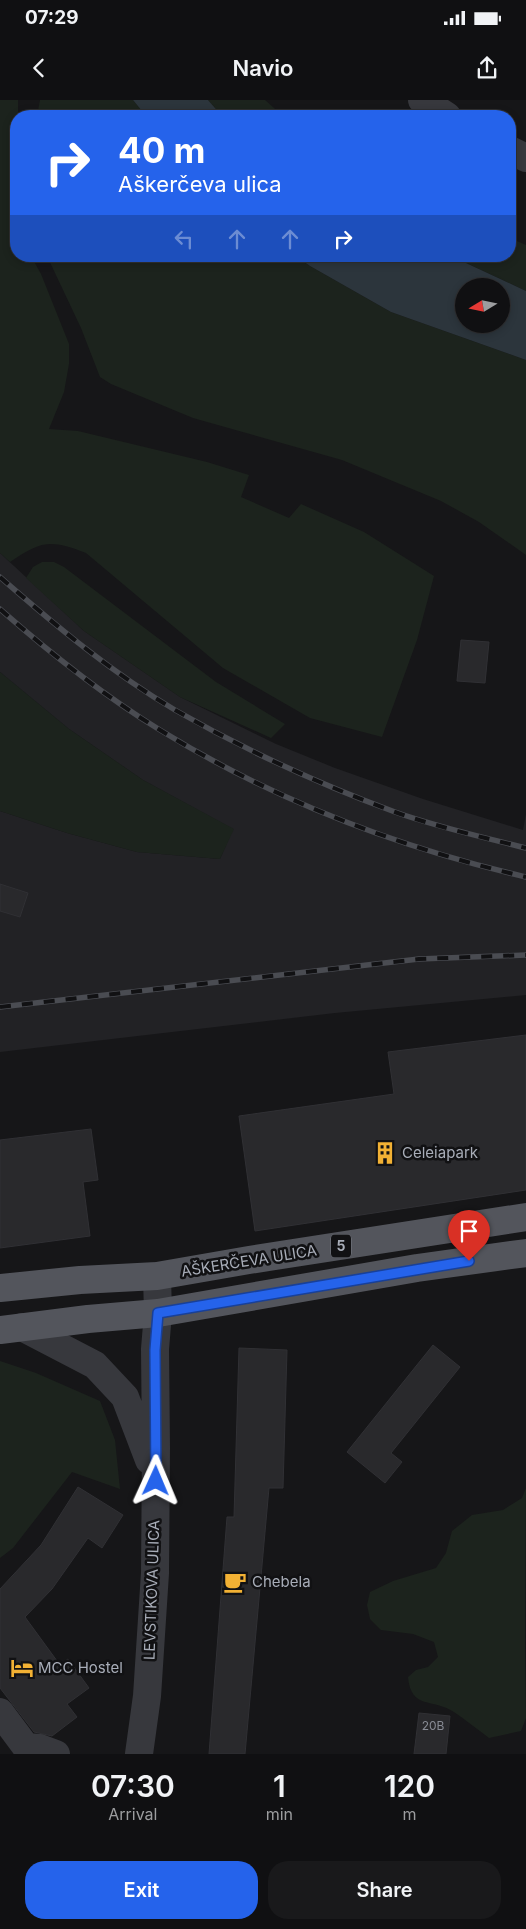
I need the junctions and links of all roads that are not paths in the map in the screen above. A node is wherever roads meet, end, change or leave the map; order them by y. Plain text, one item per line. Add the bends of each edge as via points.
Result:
1 (422, 100) edge
2 (438, 110) edge
3 (526, 1217) edge
4 (526, 1253) edge
5 (157, 1276) junction
6 (0, 1288) edge
7 (158, 1313) junction
8 (11, 1329) edge
9 (156, 1481) junction
10 (0, 1712) edge
11 (56, 1754) edge
12 (139, 1754) edge

1 - 2 street
3 - 5 main road, AŠKERČEVA ULICA / 5
4 - 7 main road, 5 via 417,1268
5 - 6 main road, AŠKERČEVA ULICA / 5
5 - 7 street, LEVSTIKOVA ULICA
7 - 8 main road, 5 via 88,1318
7 - 9 street, LEVSTIKOVA ULICA via 155,1350
8 - 9 street via 95,1365 125,1397
9 - 12 street, LEVSTIKOVA ULICA via 155,1572 147,1696
10 - 11 street via 26,1747

